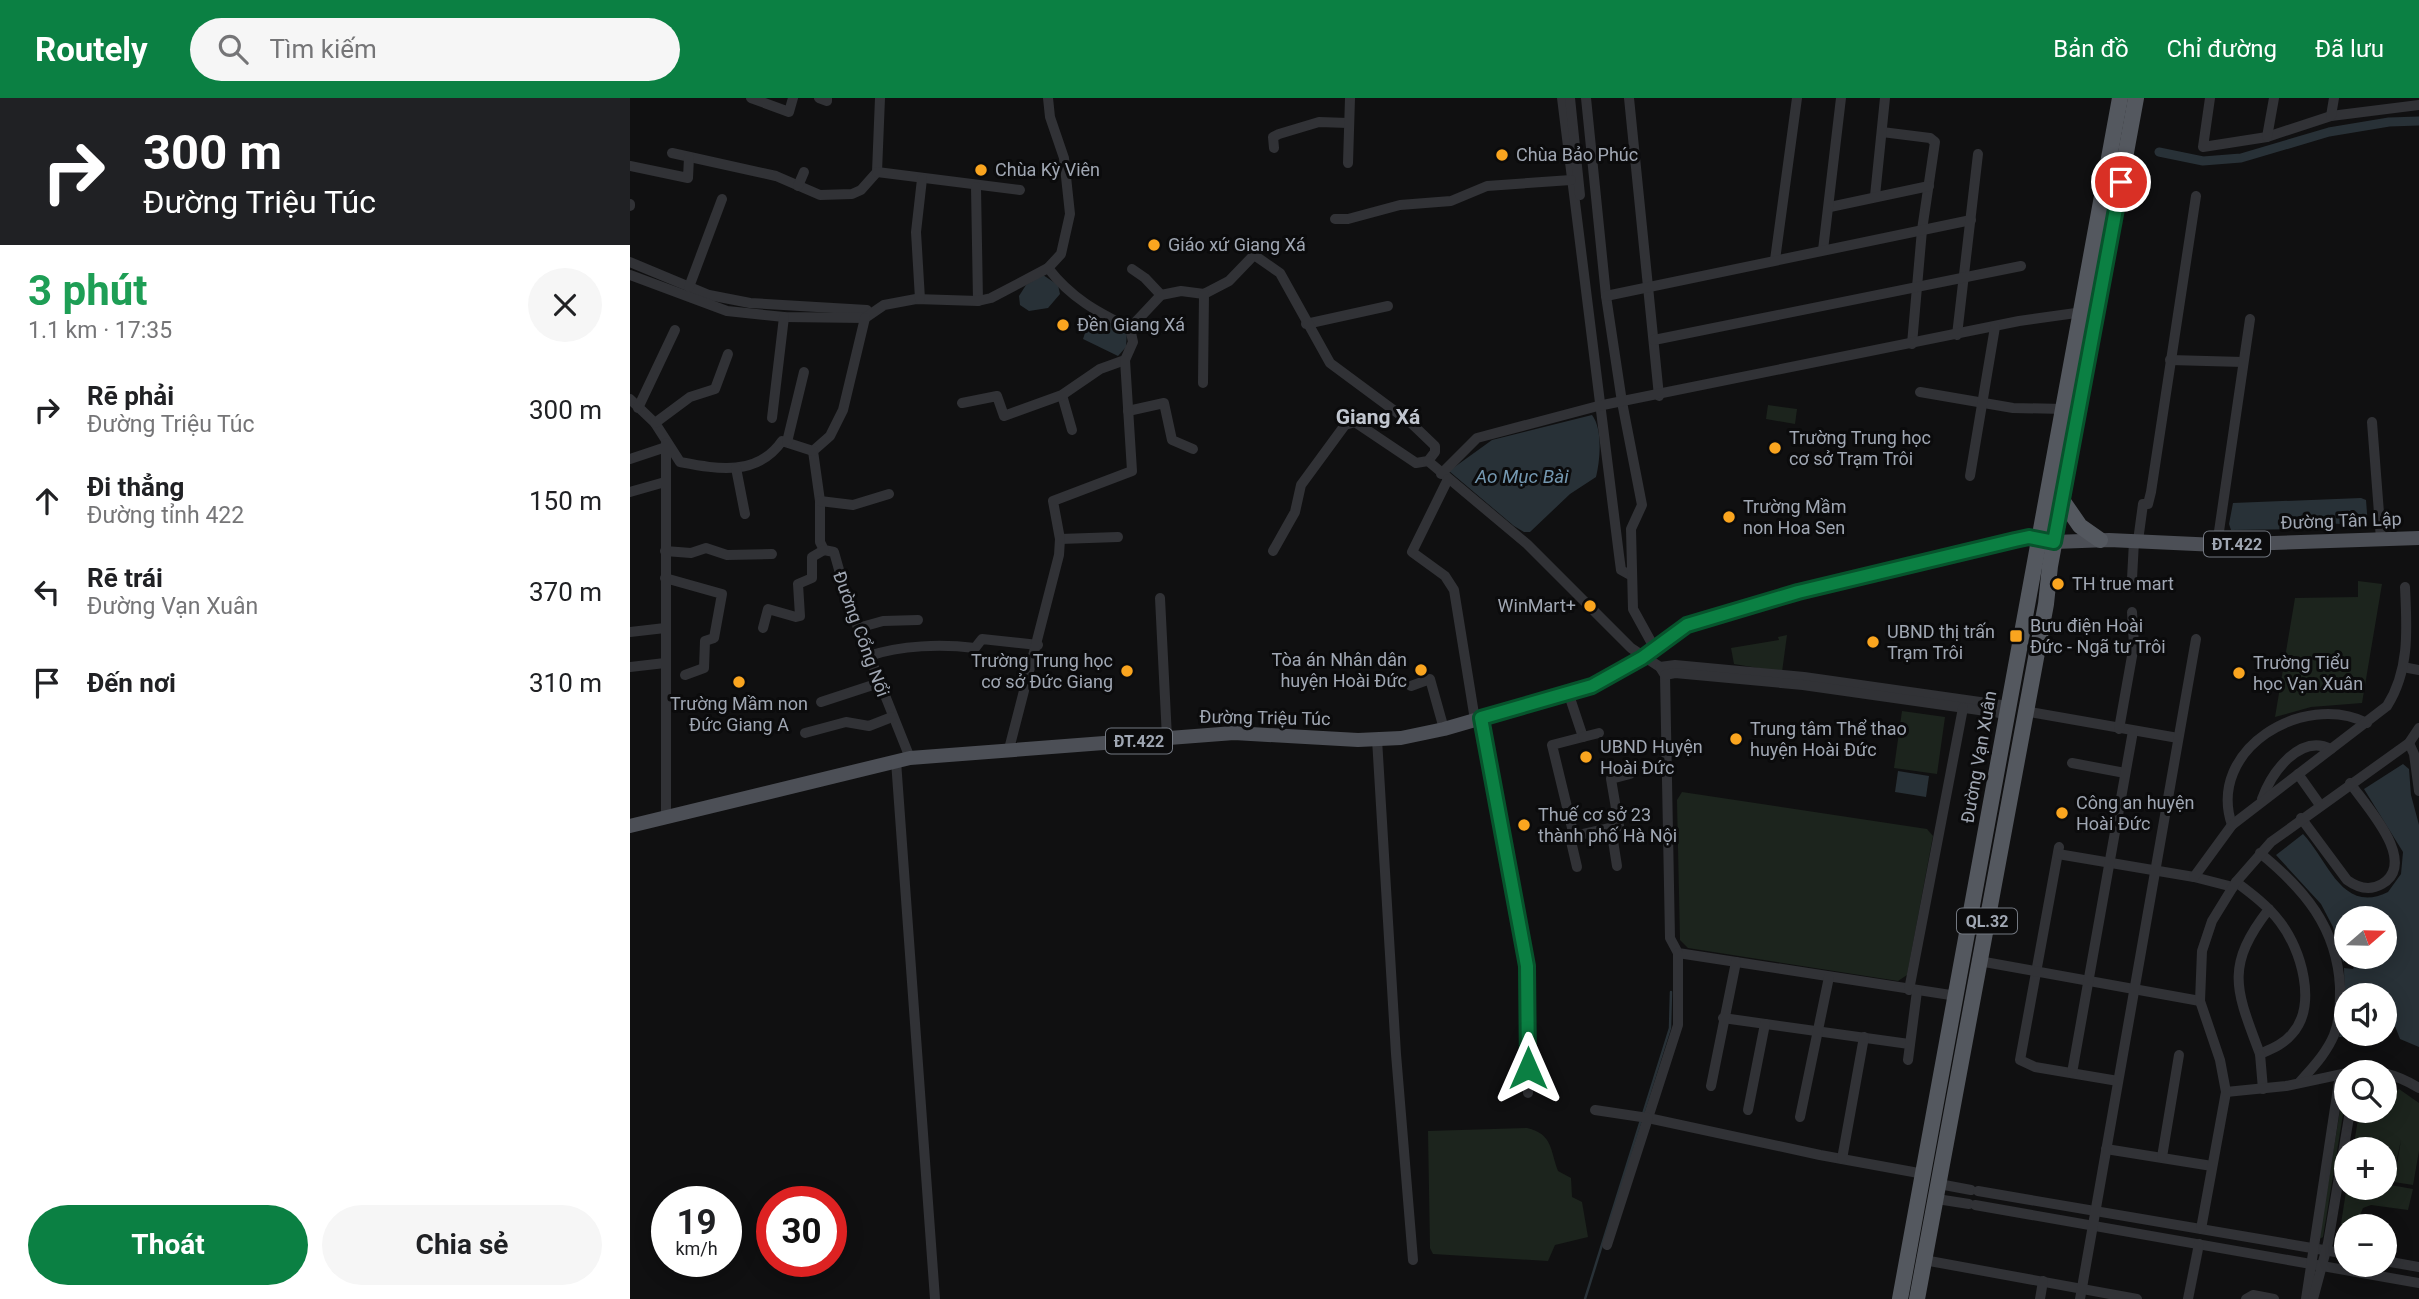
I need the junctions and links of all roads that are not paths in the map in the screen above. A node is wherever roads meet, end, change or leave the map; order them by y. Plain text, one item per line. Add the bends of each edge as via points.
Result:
1 (751, 98) edge
2 (793, 98) edge
3 (819, 98) edge
4 (827, 98) edge
5 (880, 98) edge
6 (1048, 98) edge
7 (1350, 98) edge
8 (1562, 98) edge
9 (1570, 98) edge
10 (1586, 98) edge
11 (1629, 98) edge
12 (1797, 98) edge
13 (1841, 98) edge
14 (1885, 98) edge
15 (2120, 98) edge
16 (2136, 98) edge
17 (2210, 98) edge
18 (2274, 98) edge
19 (2334, 98) edge
20 (2389, 103) edge
21 (2419, 105) edge
22 (2331, 116) junction
23 (1348, 123) junction
24 (1882, 132) junction
25 (2267, 136) junction
26 (1274, 148) dead end
27 (671, 153) dead end
28 (1978, 154) dead end
29 (689, 157) junction
30 (1348, 163) dead end
31 (630, 166) edge
32 (804, 172) dead end
33 (877, 172) junction
34 (922, 179) junction
35 (1571, 180) junction
36 (2113, 180) junction
37 (798, 186) junction
38 (1929, 186) junction
39 (976, 187) junction
40 (1020, 190) dead end
41 (1580, 195) dead end
42 (1875, 196) junction
43 (2196, 196) dead end
44 (722, 199) dead end
45 (1830, 207) junction
46 (1335, 219) dead end
47 (1971, 220) junction
48 (1922, 230) junction
49 (1823, 250) junction
50 (1775, 260) junction
51 (630, 262) edge
52 (2021, 266) dead end
53 (1048, 268) junction
54 (1132, 269) dead end
55 (630, 275) edge
56 (1964, 278) junction
57 (689, 287) junction
58 (1917, 287) junction
59 (1649, 289) junction
60 (1204, 294) junction
61 (1161, 295) junction
62 (1606, 296) junction
63 (920, 299) junction
64 (978, 301) junction
65 (1388, 306) dead end
66 (874, 309) junction
67 (2083, 312) junction
68 (784, 317) junction
69 (865, 318) junction
70 (2249, 319) dead end
71 (1306, 324) junction
72 (1995, 327) junction
73 (1130, 328) junction
74 (675, 330) dead end
75 (1957, 335) junction
76 (1654, 340) junction
77 (1912, 344) junction
78 (728, 354) dead end
79 (1125, 360) junction
80 (2170, 360) junction
81 (2243, 362) junction
82 (804, 372) dead end
83 (1203, 383) dead end
84 (1920, 392) dead end
85 (1062, 395) junction
86 (1659, 396) junction
87 (630, 399) edge
88 (1622, 402) junction
89 (962, 403) dead end
90 (1983, 403) junction
91 (1598, 406) junction
92 (638, 408) junction
93 (2064, 409) junction
94 (1128, 411) junction
95 (772, 418) dead end
96 (2372, 422) dead end
97 (655, 423) junction
98 (1072, 430) dead end
99 (787, 442) junction
100 (666, 445) junction
101 (1193, 449) dead end
102 (813, 451) junction
103 (630, 459) edge
104 (1428, 461) junction
105 (736, 468) junction
106 (1445, 476) junction
107 (1970, 476) dead end
108 (666, 482) junction
109 (630, 492) edge
110 (889, 494) dead end
111 (2062, 500) junction
112 (820, 501) junction
113 (745, 514) dead end
114 (1631, 529) junction
115 (1616, 532) junction
116 (1118, 537) dead end
117 (2419, 538) edge
118 (1060, 539) junction
119 (2381, 539) junction
120 (2100, 540) junction
121 (2047, 541) junction
122 (2136, 541) junction
123 (2217, 545) junction
124 (824, 550) junction
125 (664, 551) junction
126 (1273, 551) dead end
127 (772, 554) dead end
128 (1630, 575) junction
129 (665, 578) junction
130 (2132, 579) dead end
131 (2404, 587) dead end
132 (1160, 598) dead end
133 (2133, 612) dead end
134 (918, 620) dead end
135 (665, 628) junction
136 (763, 628) dead end
137 (858, 628) junction
138 (630, 632) edge
139 (2196, 639) dead end
140 (1038, 645) junction
141 (1655, 649) junction
142 (869, 656) junction
143 (1642, 658) junction
144 (665, 663) junction
145 (630, 667) edge
146 (2403, 667) junction
147 (2419, 670) edge
148 (1663, 671) junction
149 (685, 676) dead end
150 (879, 683) junction
151 (1411, 686) dead end
152 (1569, 695) junction
153 (821, 702) dead end
154 (1963, 708) junction
155 (2007, 710) junction
156 (2024, 711) junction
157 (892, 718) junction
158 (1478, 719) junction
159 (2367, 723) junction
160 (2419, 728) edge
161 (1444, 729) junction
162 (2119, 729) junction
163 (2133, 731) junction
164 (805, 733) dead end
165 (1600, 733) dead end
166 (1583, 737) junction
167 (1167, 738) junction
168 (2178, 738) junction
169 (1377, 739) junction
170 (2409, 743) junction
171 (1009, 748) junction
172 (2332, 749) junction
173 (903, 759) junction
174 (2072, 763) dead end
175 (2125, 773) junction
176 (1630, 774) dead end
177 (2298, 774) junction
178 (2350, 783) junction
179 (2419, 791) edge
180 (2262, 800) junction
181 (2320, 805) junction
182 (666, 818) junction
183 (2301, 818) junction
184 (2232, 825) junction
185 (630, 826) edge
186 (1611, 828) junction
187 (1574, 836) junction
188 (1982, 852) junction
189 (2260, 853) junction
190 (1999, 854) junction
191 (2112, 863) junction
192 (1617, 866) dead end
193 (1577, 867) dead end
194 (2155, 870) junction
195 (2194, 877) junction
196 (2234, 885) junction
197 (2269, 909) junction
198 (1678, 953) junction
199 (1979, 961) junction
200 (1736, 962) junction
201 (2035, 972) junction
202 (1829, 977) junction
203 (2090, 982) junction
204 (1913, 990) junction
205 (2134, 990) junction
206 (1956, 996) junction
207 (2200, 1001) junction
208 (1723, 1018) junction
209 (1765, 1024) junction
210 (1819, 1031) junction
211 (1864, 1037) junction
212 (1909, 1044) junction
213 (2260, 1054) junction
214 (2179, 1055) dead end
215 (1908, 1060) dead end
216 (2072, 1073) junction
217 (2334, 1076) edge
218 (2397, 1077) edge
219 (2118, 1081) junction
220 (2299, 1083) junction
221 (1711, 1086) dead end
222 (2419, 1088) edge
223 (2263, 1089) junction
224 (2226, 1092) junction
225 (1528, 1093) dead end
226 (1595, 1110) dead end
227 (1748, 1110) dead end
228 (1800, 1117) dead end
229 (1648, 1118) junction
230 (2339, 1123) edge
231 (2348, 1123) edge
232 (2106, 1149) junction
233 (2162, 1157) junction
234 (1842, 1159) junction
235 (2212, 1166) junction
236 (1924, 1174) junction
237 (1938, 1192) junction
238 (2095, 1212) junction
239 (2092, 1225) junction
240 (2201, 1229) junction
241 (2199, 1244) junction
242 (1607, 1245) dead end
243 (2311, 1248) junction
244 (2326, 1250) junction
245 (2334, 1252) edge
246 (1413, 1260) dead end
247 (1924, 1261) junction
248 (2397, 1263) edge
249 (2309, 1264) junction
250 (2322, 1266) junction
251 (2419, 1267) edge
252 (2043, 1282) junction
253 (2419, 1283) edge
254 (2081, 1294) edge
255 (2132, 1298) edge
256 (934, 1299) edge
257 (1900, 1299) edge
258 (1917, 1299) edge
259 (2040, 1299) edge
260 (2189, 1299) edge
261 (2246, 1299) edge
262 (2274, 1299) edge
263 (2305, 1299) edge
264 (2313, 1299) edge

1 - 2 street via 789,112
3 - 4 street
5 - 33 street
6 - 53 street via 1064,158 1070,214 1061,254
7 - 23 street
8 - 35 street
9 - 41 street
10 - 62 street
11 - 59 street
12 - 50 street
13 - 45 street
14 - 24 street
15 - 36 highway, Đường Vạn Xuân / QL.32
16 - 36 highway, Đường Vạn Xuân / QL.32
17 - 25 street via 2203,147
18 - 25 street
19 - 22 street
20 - 21 street
20 - 22 street
22 - 25 street
23 - 26 street via 1319,122 1279,134 1273,137
23 - 30 street
24 - 38 street via 1934,140
24 - 42 street
27 - 29 street
28 - 47 street
29 - 31 street via 688,178
29 - 37 street via 776,176
32 - 37 street
33 - 34 street
33 - 37 street via 852,194 820,195
34 - 39 street
34 - 63 street via 916,232
35 - 46 street via 1487,186 1451,201 1399,205
35 - 91 street
36 - 67 highway, Đường Vạn Xuân / QL.32
36 - 111 highway, Đường Vạn Xuân / QL.32
38 - 42 street
38 - 48 street
39 - 40 street
39 - 64 street
42 - 45 street
43 - 80 street
44 - 57 street
45 - 49 street
47 - 48 street
47 - 56 street
48 - 49 street
48 - 58 street
49 - 50 street
50 - 59 street
51 - 57 street
52 - 56 street
53 - 64 street
53 - 73 street via 1087,307
54 - 61 street
55 - 68 street via 727,311
56 - 58 street
56 - 75 street
57 - 66 street via 750,303 861,312
58 - 76 street
58 - 77 street
59 - 62 street
59 - 76 street
60 - 61 street via 1181,291
60 - 71 street via 1229,281 1254,255 1280,273
60 - 83 street
61 - 73 street
62 - 88 street
63 - 64 street
63 - 66 street
65 - 71 street
66 - 69 street
67 - 72 street
67 - 93 highway, Đường Vạn Xuân / QL.32
68 - 69 street
68 - 95 street
69 - 102 street via 843,410 830,436
70 - 81 street
71 - 104 street via 1330,363 1432,442 1435,452
72 - 75 street
72 - 90 street
73 - 79 street via 1133,342
74 - 92 street
75 - 77 street
76 - 86 street
77 - 86 street
78 - 97 street via 715,389 690,397
79 - 85 street via 1100,369
79 - 94 street
80 - 81 street
80 - 122 street via 2151,492 2148,504 2143,504
81 - 123 street
82 - 99 street
84 - 90 street
85 - 89 street via 1004,416 997,396
85 - 98 street
86 - 88 street
87 - 92 street
88 - 91 street
88 - 114 street via 1642,505
90 - 93 street
90 - 107 street
91 - 106 street via 1477,438
91 - 115 street
92 - 97 street
93 - 121 highway, Đường Vạn Xuân / QL.32
94 - 101 street via 1164,403 1172,440
94 - 118 street via 1132,471 1054,502
96 - 119 street
97 - 100 street
99 - 102 street
99 - 105 street via 782,441 751,466
100 - 103 street
100 - 105 street via 680,461 722,470
100 - 108 street
102 - 112 street, Đường Cổng Nổi
104 - 106 street
104 - 126 street via 1416,463 1372,431 1350,423 1301,485 1294,512
105 - 113 street
106 - 143 street via 1527,544
106 - 158 street via 1412,552 1445,576 1454,590
108 - 109 street
108 - 125 street
110 - 112 street via 853,505
111 - 120 highway via 2080,526
111 - 121 highway, Đường Vạn Xuân / QL.32
112 - 124 street, Đường Cổng Nổi
114 - 115 street
114 - 128 street
115 - 128 street via 1621,570
116 - 118 street
117 - 119 main road, Đường Tân Lập / ĐT.422
118 - 140 street
119 - 123 main road, Đường Tân Lập / ĐT.422
120 - 121 main road, Đường Tân Lập / ĐT.422
120 - 122 main road, Đường Tân Lập / ĐT.422
121 - 141 main road, ĐT.422 via 2015,540 1798,592 1687,625
121 - 155 highway, Đường Vạn Xuân / QL.32
121 - 156 highway, Đường Vạn Xuân / QL.32 via 2046,604
122 - 123 main road, Đường Tân Lập / ĐT.422
122 - 130 street
124 - 136 street via 812,557 812,578 798,584 800,615 768,610
124 - 137 street, Đường Cổng Nổi via 834,552
125 - 127 street via 691,553 706,548 727,555
125 - 129 street
128 - 141 street via 1633,609
129 - 135 street
129 - 149 street via 722,594 714,638 705,641 704,668
131 - 146 street via 2407,629
132 - 167 street
133 - 162 street via 2134,645
134 - 137 street via 883,621
135 - 138 street
135 - 144 street
137 - 142 street, Đường Cổng Nổi
139 - 168 street
140 - 142 street via 982,639 975,648 899,649
140 - 171 street
141 - 143 main road, ĐT.422
142 - 150 street, Đường Cổng Nổi
143 - 148 street
143 - 152 main road, Đường Triệu Túc / ĐT.422
144 - 145 street
144 - 182 street
146 - 147 street
146 - 159 street via 2387,706
148 - 154 street
148 - 155 street via 1675,665 1804,677
148 - 198 street via 1670,939
150 - 153 street
150 - 157 street, Đường Cổng Nổi
151 - 161 street via 1430,679
152 - 158 main road, Đường Triệu Túc / ĐT.422
152 - 166 street
154 - 155 street
154 - 204 street
155 - 188 highway, Đường Vạn Xuân / QL.32
156 - 162 street
156 - 190 highway, Đường Vạn Xuân / QL.32
157 - 164 street via 869,726 846,722
157 - 173 street, Đường Cổng Nổi
158 - 161 main road, Đường Triệu Túc / ĐT.422
158 - 225 street via 1527,966
159 - 172 street
159 - 184 street via 2350,714 2319,712 2283,722 2260,738 2234,773 2227,805
160 - 170 street
161 - 169 main road, Đường Triệu Túc / ĐT.422
162 - 163 street
163 - 168 street
163 - 175 street
165 - 166 street
166 - 187 street via 1552,746
167 - 169 main road, Đường Triệu Túc / ĐT.422 via 1234,733
167 - 171 main road, Đường Triệu Túc / ĐT.422
168 - 194 street
169 - 246 street
170 - 178 street
170 - 179 street
171 - 173 main road, Đường Triệu Túc / ĐT.422
172 - 177 street
172 - 180 street via 2313,746 2288,758 2272,775
173 - 182 main road, Đường Triệu Túc / ĐT.422
173 - 256 street
174 - 175 street
175 - 191 street
176 - 186 street via 1611,779 1619,826
177 - 180 street
177 - 181 street
178 - 181 street
178 - 183 street via 2396,851 2397,867 2388,880 2369,888 2347,880
180 - 184 street
181 - 183 street
182 - 185 main road, Đường Triệu Túc / ĐT.422
183 - 189 street
184 - 195 street
186 - 187 street
186 - 192 street
187 - 193 street via 1570,837
188 - 190 highway
188 - 206 highway, Đường Vạn Xuân / QL.32
189 - 196 street
189 - 220 street via 2316,909 2337,961 2340,1008 2335,1032
190 - 199 highway, Đường Vạn Xuân / QL.32
191 - 194 street
191 - 201 street via 2059,851
191 - 203 street
194 - 195 street
194 - 205 street
195 - 196 street
196 - 197 street
196 - 207 street via 2206,936
197 - 213 street via 2244,945 2238,976 2242,1007
197 - 213 street via 2293,944 2305,1004 2292,1035
198 - 200 street
198 - 229 street via 1678,1025
199 - 201 street
199 - 237 highway, Đường Vạn Xuân / QL.32
200 - 202 street
200 - 208 street
201 - 203 street
201 - 216 street via 2020,1060
202 - 204 street
202 - 210 street
203 - 205 street
203 - 216 street
204 - 206 street
204 - 212 street
205 - 207 street
205 - 219 street
206 - 236 highway, Đường Vạn Xuân / QL.32
207 - 224 street
208 - 209 street
208 - 221 street
209 - 210 street
209 - 227 street
210 - 211 street
210 - 228 street
211 - 212 street
211 - 234 street
212 - 215 street
213 - 223 street
214 - 233 street
216 - 219 street
217 - 220 street
218 - 222 street
219 - 232 street
220 - 223 street
223 - 224 street
224 - 235 street
226 - 229 street
229 - 234 street
229 - 242 street
230 - 243 street
231 - 244 street
232 - 233 street
232 - 238 street
233 - 235 street
234 - 236 street
235 - 240 street
236 - 257 highway, Đường Vạn Xuân / QL.32
237 - 238 street via 1975,1190
237 - 239 street via 1972,1205
237 - 247 highway, Đường Vạn Xuân / QL.32
238 - 239 street
238 - 240 street
239 - 241 street
239 - 254 street
240 - 243 street
241 - 249 street
241 - 260 street
243 - 244 street
243 - 249 street
244 - 245 street
244 - 250 street
247 - 252 street
247 - 258 highway, Đường Vạn Xuân / QL.32
248 - 251 street
249 - 250 street
249 - 263 street
250 - 253 street
250 - 264 street
252 - 254 street
252 - 259 street
254 - 255 street
261 - 262 street

